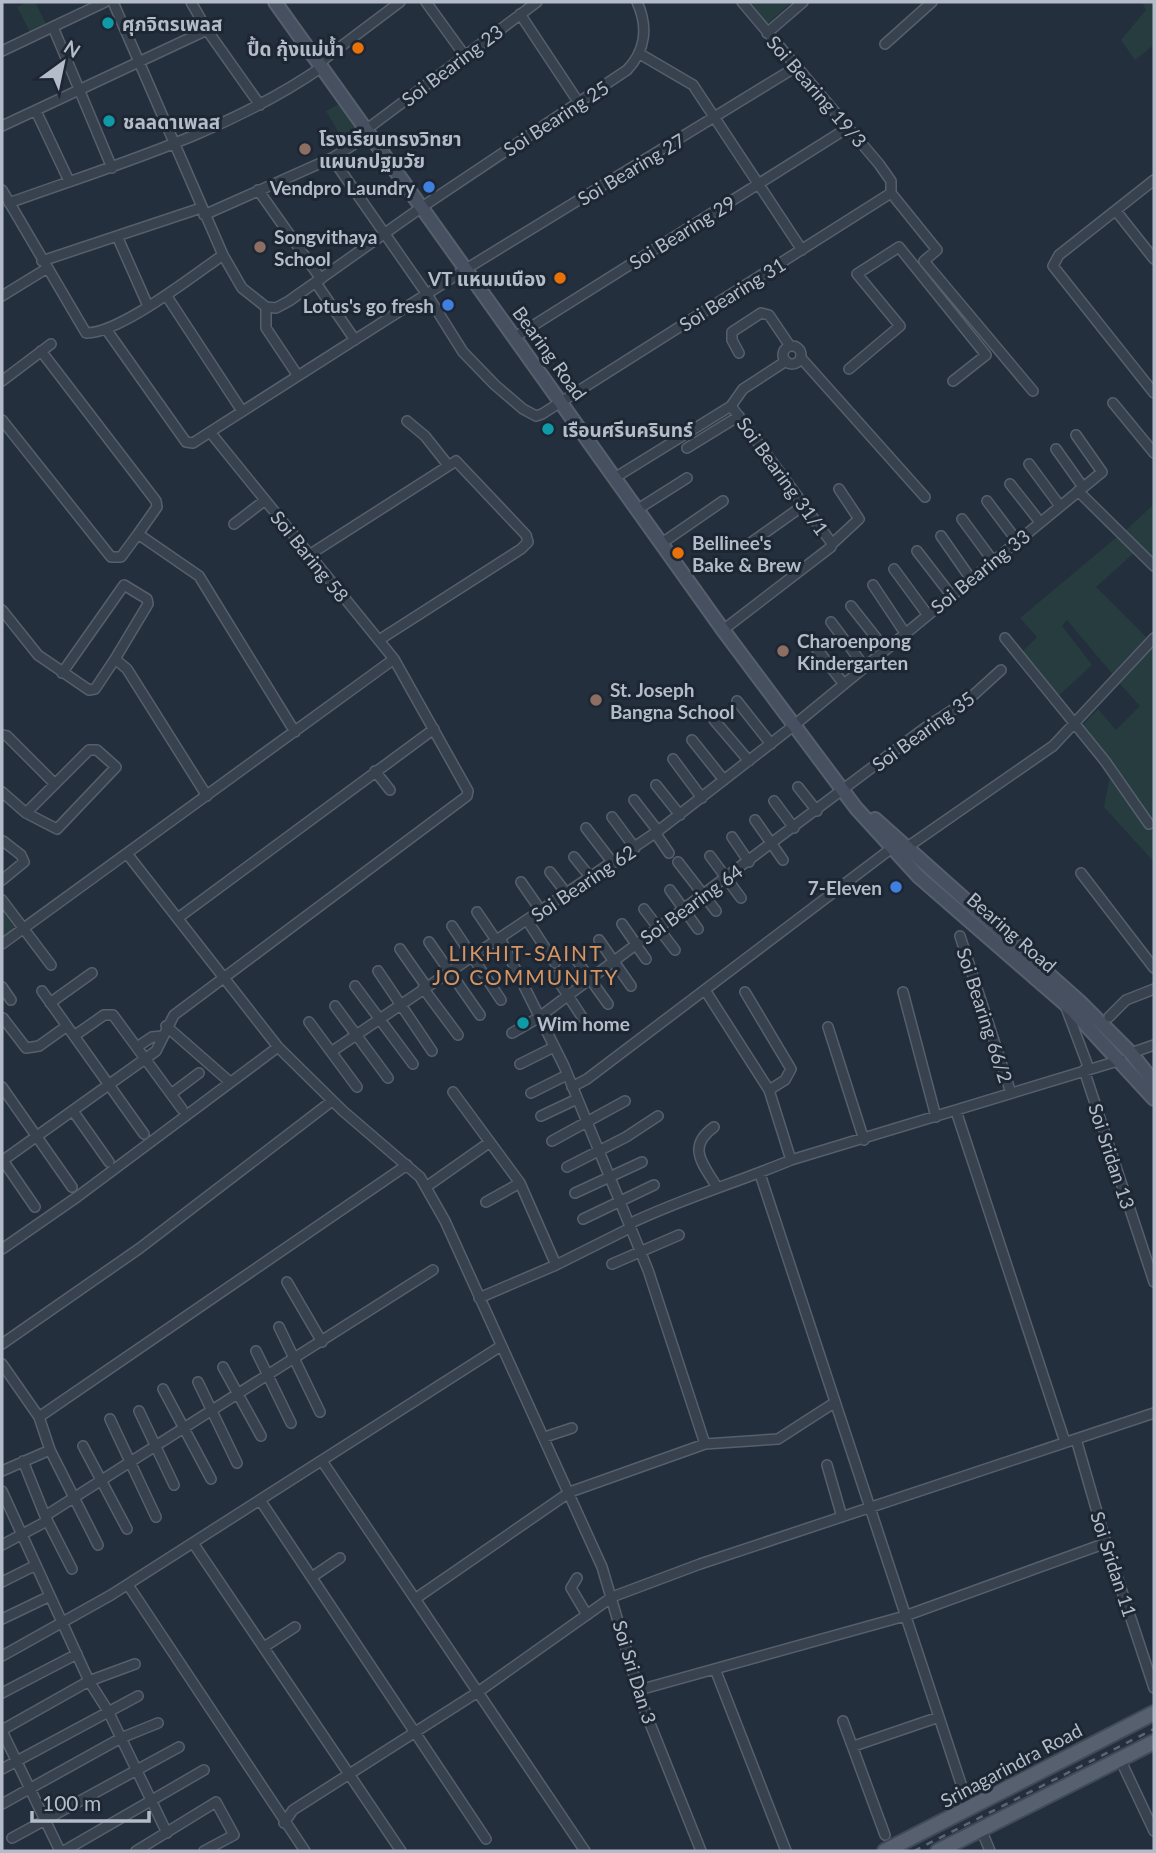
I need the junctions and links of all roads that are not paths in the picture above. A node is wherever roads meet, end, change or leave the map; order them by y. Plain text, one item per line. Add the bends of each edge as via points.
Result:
1 (105, 2) edge
2 (113, 2) edge
3 (191, 2) edge
4 (275, 2) edge
5 (400, 2) edge
6 (426, 2) edge
7 (537, 2) edge
8 (637, 2) edge
9 (742, 2) edge
10 (803, 2) edge
11 (932, 2) edge
12 (520, 14) junction
13 (53, 27) junction
14 (207, 30) junction
15 (767, 33) junction
16 (884, 44) dead end
17 (2, 51) edge
18 (640, 54) junction
19 (465, 55) junction
20 (140, 62) junction
21 (320, 65) junction
22 (796, 67) junction
23 (78, 90) junction
24 (579, 103) junction
25 (260, 105) junction
26 (36, 111) junction
27 (716, 118) junction
28 (2, 126) edge
29 (849, 127) junction
30 (369, 132) junction
31 (175, 145) junction
32 (332, 158) junction
33 (112, 168) junction
34 (1154, 180) edge
35 (69, 181) junction
36 (758, 184) junction
37 (2, 190) edge
38 (258, 190) junction
39 (891, 193) junction
40 (9, 202) junction
41 (422, 207) junction
42 (202, 211) junction
43 (1116, 211) junction
44 (384, 234) junction
45 (117, 236) junction
46 (802, 250) junction
47 (223, 255) junction
48 (1154, 259) edge
49 (44, 265) junction
50 (466, 269) junction
51 (319, 281) junction
52 (426, 293) junction
53 (166, 295) junction
54 (2, 296) edge
55 (148, 306) junction
56 (266, 307) junction
57 (106, 329) junction
58 (515, 337) junction
59 (355, 340) junction
60 (51, 344) dead end
61 (790, 346) junction
62 (41, 351) junction
63 (739, 353) dead end
64 (801, 358) junction
65 (786, 361) junction
66 (849, 369) dead end
67 (298, 376) junction
68 (2, 381) edge
69 (953, 381) dead end
70 (1033, 391) dead end
71 (1154, 393) edge
72 (562, 401) junction
73 (1113, 403) dead end
74 (731, 406) junction
75 (242, 411) junction
76 (739, 416) junction
77 (2, 419) edge
78 (407, 421) dead end
79 (210, 432) junction
80 (1076, 435) dead end
81 (687, 448) dead end
82 (1056, 449) dead end
83 (1154, 453) edge
84 (448, 464) junction
85 (1030, 464) dead end
86 (616, 477) junction
87 (687, 478) dead end
88 (1010, 484) dead end
89 (839, 489) dead end
90 (1081, 489) junction
91 (925, 497) dead end
92 (264, 501) junction
93 (723, 501) dead end
94 (987, 501) dead end
95 (804, 505) junction
96 (1060, 506) junction
97 (638, 509) junction
98 (962, 519) dead end
99 (1040, 522) junction
100 (234, 524) dead end
101 (138, 534) junction
102 (941, 536) dead end
103 (1017, 541) junction
104 (662, 544) junction
105 (750, 544) dead end
106 (832, 544) junction
107 (917, 551) dead end
108 (309, 555) junction
109 (993, 561) junction
110 (1154, 566) edge
111 (894, 569) dead end
112 (971, 579) junction
113 (873, 585) dead end
114 (951, 595) junction
115 (851, 606) dead end
116 (2, 610) edge
117 (928, 614) junction
118 (831, 622) dead end
119 (723, 630) junction
120 (905, 633) junction
121 (1005, 638) dead end
122 (1154, 638) edge
123 (379, 640) junction
124 (814, 645) dead end
125 (885, 649) junction
126 (115, 659) junction
127 (394, 659) junction
128 (864, 666) junction
129 (1001, 670) dead end
130 (62, 673) junction
131 (843, 683) junction
132 (737, 701) dead end
133 (714, 720) dead end
134 (1074, 726) junction
135 (792, 727) junction
136 (434, 729) junction
137 (295, 732) junction
138 (2, 735) edge
139 (692, 740) dead end
140 (771, 744) junction
141 (673, 759) dead end
142 (749, 761) junction
143 (375, 771) junction
144 (724, 780) junction
145 (54, 783) junction
146 (656, 785) dead end
147 (798, 787) dead end
148 (390, 790) dead end
149 (2, 792) edge
150 (845, 792) junction
151 (207, 796) junction
152 (702, 798) junction
153 (634, 800) dead end
154 (774, 801) dead end
155 (817, 811) junction
156 (26, 813) junction
157 (680, 815) junction
158 (612, 817) dead end
159 (755, 820) dead end
160 (1149, 824) dead end
161 (586, 828) dead end
162 (794, 828) junction
163 (657, 832) junction
164 (732, 838) dead end
165 (3, 841) edge
166 (772, 844) junction
167 (635, 848) junction
168 (892, 848) junction
169 (906, 848) junction
170 (669, 853) dead end
171 (128, 855) junction
172 (710, 856) dead end
173 (573, 857) dead end
174 (783, 860) dead end
175 (678, 862) dead end
176 (749, 862) junction
177 (613, 863) junction
178 (550, 872) dead end
179 (1081, 873) dead end
180 (591, 878) junction
181 (726, 879) junction
182 (2, 880) edge
183 (520, 882) dead end
184 (670, 890) dead end
185 (567, 894) junction
186 (704, 895) junction
187 (741, 898) dead end
188 (2, 900) edge
189 (644, 909) dead end
190 (684, 909) junction
191 (541, 911) junction
192 (716, 911) dead end
193 (477, 912) dead end
194 (178, 918) junction
195 (527, 920) junction
196 (622, 925) dead end
197 (452, 926) dead end
198 (22, 928) junction
199 (658, 928) junction
200 (698, 929) dead end
201 (960, 936) dead end
202 (498, 939) junction
203 (599, 940) dead end
204 (429, 942) dead end
205 (2, 944) edge
206 (636, 944) junction
207 (400, 948) dead end
208 (676, 950) dead end
209 (472, 956) junction
210 (575, 958) dead end
211 (646, 959) dead end
212 (614, 961) junction
213 (555, 963) dead end
214 (51, 965) dead end
215 (1154, 968) edge
216 (449, 970) junction
217 (378, 971) dead end
218 (92, 974) dead end
219 (555, 976) dead end
220 (226, 978) junction
221 (590, 979) junction
222 (355, 986) dead end
223 (631, 986) dead end
224 (2, 987) edge
225 (425, 987) junction
226 (1154, 989) edge
227 (705, 990) junction
228 (42, 991) dead end
229 (745, 992) dead end
230 (903, 992) dead end
231 (568, 995) junction
232 (11, 1000) dead end
233 (501, 1000) dead end
234 (50, 1003) junction
235 (608, 1003) dead end
236 (401, 1004) junction
237 (1065, 1004) junction
238 (335, 1006) dead end
239 (480, 1015) dead end
240 (582, 1017) dead end
241 (1109, 1017) dead end
242 (3, 1018) edge
243 (539, 1018) junction
244 (379, 1019) junction
245 (309, 1022) dead end
246 (66, 1026) junction
247 (166, 1026) junction
248 (828, 1027) dead end
249 (512, 1033) dead end
250 (357, 1034) junction
251 (458, 1035) dead end
252 (74, 1037) junction
253 (162, 1037) junction
254 (1154, 1045) edge
255 (137, 1047) junction
256 (278, 1047) junction
257 (554, 1047) junction
258 (432, 1051) dead end
259 (331, 1052) junction
260 (1126, 1056) junction
261 (145, 1059) junction
262 (413, 1064) dead end
263 (520, 1064) dead end
264 (1086, 1070) junction
265 (199, 1073) dead end
266 (567, 1075) junction
267 (388, 1078) dead end
268 (230, 1082) junction
269 (1154, 1082) edge
270 (108, 1085) junction
271 (2, 1087) edge
272 (357, 1087) dead end
273 (572, 1087) junction
274 (769, 1090) junction
275 (453, 1092) dead end
276 (531, 1093) dead end
277 (1011, 1093) junction
278 (171, 1094) junction
279 (577, 1099) junction
280 (1154, 1099) edge
281 (332, 1101) junction
282 (625, 1101) dead end
283 (182, 1109) dead end
284 (73, 1111) junction
285 (956, 1111) junction
286 (541, 1116) dead end
287 (658, 1116) dead end
288 (936, 1117) junction
289 (586, 1123) junction
290 (714, 1128) dead end
291 (144, 1134) dead end
292 (37, 1135) junction
293 (864, 1140) junction
294 (552, 1141) dead end
295 (490, 1142) junction
296 (596, 1151) junction
297 (2, 1160) edge
298 (791, 1160) junction
299 (109, 1162) dead end
300 (642, 1163) dead end
301 (407, 1165) junction
302 (567, 1167) dead end
303 (760, 1174) junction
304 (608, 1177) junction
305 (520, 1183) junction
306 (654, 1185) dead end
307 (72, 1187) dead end
308 (426, 1187) junction
309 (718, 1187) junction
310 (575, 1193) dead end
311 (486, 1202) dead end
312 (619, 1202) junction
313 (36, 1208) dead end
314 (583, 1219) dead end
315 (629, 1226) junction
316 (679, 1236) dead end
317 (2, 1249) edge
318 (640, 1252) junction
319 (612, 1264) dead end
320 (556, 1265) junction
321 (433, 1270) dead end
322 (287, 1282) dead end
323 (1154, 1282) edge
324 (479, 1298) junction
325 (279, 1327) dead end
326 (322, 1342) junction
327 (2, 1344) edge
328 (501, 1346) junction
329 (256, 1352) dead end
330 (294, 1360) junction
331 (2, 1364) edge
332 (223, 1367) dead end
333 (269, 1376) junction
334 (198, 1382) dead end
335 (163, 1389) dead end
336 (240, 1394) junction
337 (834, 1403) junction
338 (139, 1411) dead end
339 (212, 1411) junction
340 (320, 1412) dead end
341 (1154, 1413) edge
342 (39, 1417) junction
343 (110, 1419) dead end
344 (291, 1423) dead end
345 (185, 1428) junction
346 (572, 1428) dead end
347 (261, 1436) dead end
348 (545, 1437) junction
349 (1076, 1438) junction
350 (1065, 1442) junction
351 (705, 1444) junction
352 (157, 1445) junction
353 (83, 1446) dead end
354 (50, 1450) junction
355 (23, 1461) junction
356 (322, 1461) junction
357 (131, 1462) junction
358 (237, 1463) dead end
359 (827, 1465) dead end
360 (2, 1471) edge
361 (102, 1479) junction
362 (211, 1479) dead end
363 (174, 1485) dead end
364 (2, 1491) edge
365 (570, 1492) junction
366 (75, 1496) junction
367 (260, 1500) junction
368 (5, 1507) edge
369 (870, 1508) junction
370 (156, 1517) dead end
371 (842, 1517) junction
372 (46, 1518) junction
373 (127, 1530) dead end
374 (22, 1534) junction
375 (194, 1543) junction
376 (1106, 1543) junction
377 (2, 1545) edge
378 (98, 1545) dead end
379 (340, 1558) dead end
380 (36, 1564) junction
381 (72, 1569) dead end
382 (312, 1577) junction
383 (577, 1578) dead end
384 (2, 1582) edge
385 (128, 1585) junction
386 (50, 1596) junction
387 (612, 1597) junction
388 (415, 1599) junction
389 (587, 1615) junction
390 (905, 1616) junction
391 (2, 1619) edge
392 (62, 1623) junction
393 (295, 1627) dead end
394 (264, 1647) junction
395 (76, 1654) junction
396 (2, 1656) edge
397 (135, 1664) dead end
398 (715, 1669) junction
399 (89, 1681) junction
400 (1154, 1688) edge
401 (639, 1690) junction
402 (478, 1692) junction
403 (2, 1693) edge
404 (138, 1696) dead end
405 (108, 1711) junction
406 (1154, 1713) edge
407 (939, 1717) junction
408 (843, 1721) dead end
409 (158, 1723) dead end
410 (2, 1730) edge
411 (417, 1732) junction
412 (121, 1738) junction
413 (1154, 1742) edge
414 (853, 1746) junction
415 (179, 1747) dead end
416 (1120, 1759) junction
417 (17, 1761) junction
418 (2, 1769) edge
419 (204, 1770) dead end
420 (136, 1772) junction
421 (349, 1775) junction
422 (30, 1788) junction
423 (150, 1802) junction
424 (2, 1804) edge
425 (969, 1808) junction
426 (46, 1818) junction
427 (284, 1823) junction
428 (981, 1829) junction
429 (1154, 1831) edge
430 (167, 1833) junction
431 (885, 1835) dead end
432 (12, 1838) dead end
433 (486, 1839) dead end
434 (62, 1851) edge
435 (136, 1851) edge
436 (204, 1851) edge
437 (305, 1851) edge
438 (401, 1851) edge
439 (585, 1851) edge
440 (701, 1851) edge
441 (786, 1851) edge
442 (885, 1851) edge
443 (938, 1851) edge
444 (990, 1851) edge

1 - 13 street
2 - 20 street
3 - 14 street
4 - 21 main road, Bearing Road
5 - 21 street
6 - 19 street
7 - 12 street, Soi Bearing 23
8 - 18 street via 644,28
9 - 15 street, Soi Bearing 19/3
10 - 15 street
11 - 16 street
12 - 19 street, Soi Bearing 23
12 - 24 street
13 - 17 street
13 - 23 street
14 - 20 street
14 - 25 street
15 - 22 street, Soi Bearing 19/3
18 - 24 street, Soi Bearing 25 via 619,77
18 - 27 street via 686,80
19 - 30 street, Soi Bearing 23
20 - 23 street
20 - 31 street
21 - 25 street
21 - 30 main road, Bearing Road
22 - 27 street, Soi Bearing 27
22 - 29 street, Soi Bearing 19/3
23 - 26 street
23 - 33 street
24 - 41 street, Soi Bearing 25
25 - 31 street
26 - 28 street
26 - 35 street
27 - 36 street
27 - 50 street, Soi Bearing 27
29 - 36 street, Soi Bearing 29
29 - 39 street, Soi Bearing 19/3 via 891,181
30 - 32 street, Soi Bearing 23
30 - 41 main road, Bearing Road
31 - 33 street
31 - 42 street
32 - 38 street, Soi Bearing 23
32 - 44 street
33 - 35 street
34 - 43 street
35 - 40 street
36 - 46 street
36 - 58 street, Soi Bearing 29
37 - 40 street
38 - 42 street, Soi Bearing 23
38 - 51 street
39 - 46 street, Soi Bearing 31
39 - 70 street via 937,250 924,261
40 - 49 street
41 - 44 street, Soi Bearing 25
41 - 50 main road, Bearing Road
42 - 45 street, Soi Bearing 23
42 - 47 street
43 - 48 street
43 - 71 street via 1059,255 1053,266
44 - 51 street, Soi Bearing 25
44 - 52 street
45 - 49 street, Soi Bearing 23
45 - 55 street
46 - 72 street, Soi Bearing 31
47 - 53 street
47 - 56 street via 242,288
49 - 54 street, Soi Bearing 23
49 - 57 street via 84,332
50 - 52 street
50 - 58 main road, Bearing Road
51 - 56 street, Soi Bearing 25 via 282,305
51 - 59 street
52 - 59 street
52 - 72 street, Soi Bearing 31 via 472,364 523,409 536,416
53 - 55 street
53 - 75 street
55 - 57 street
56 - 67 street via 266,328
57 - 79 street via 186,442
58 - 72 main road, Bearing Road
59 - 67 street
60 - 62 street
61 - 63 street via 769,315 761,313 733,332
61 - 64 street via 799,349
61 - 65 street via 784,352
62 - 68 street
62 - 101 street via 156,501 157,507
64 - 65 street via 794,364
64 - 91 street
65 - 74 street via 743,389
66 - 69 street via 900,326 857,274 899,247 986,355
67 - 75 street
72 - 86 main road, Bearing Road
73 - 83 street
74 - 76 street, Soi Bearing 31/1
74 - 86 street, Soi Bearing 31/1
75 - 79 street
76 - 81 street
76 - 95 street, Soi Bearing 31/1
77 - 101 street via 111,557 121,557
78 - 84 street
79 - 92 street, Soi Baring 58
80 - 90 street, Soi Bearing 33 via 1102,472
82 - 90 street
84 - 108 street
84 - 123 street via 456,461 462,465 528,542
85 - 96 street
86 - 97 main road, Bearing Road
87 - 97 street
88 - 99 street
89 - 106 street via 859,519
90 - 96 street, Soi Bearing 33
90 - 110 street
92 - 100 street
92 - 108 street, Soi Baring 58
93 - 104 street
94 - 103 street
95 - 105 street
95 - 106 street, Soi Bearing 31/1
96 - 99 street, Soi Bearing 33
97 - 104 main road, Bearing Road
98 - 109 street
99 - 103 street, Soi Bearing 33
101 - 137 street via 199,576
102 - 112 street
103 - 109 street, Soi Bearing 33
104 - 119 main road, Bearing Road
106 - 119 street, Soi Bearing 31/1
107 - 114 street
108 - 123 street, Soi Baring 58
109 - 112 street, Soi Bearing 33
111 - 117 street
112 - 114 street, Soi Bearing 33
113 - 120 street
114 - 117 street, Soi Bearing 33
115 - 125 street
116 - 130 street via 33,650
117 - 120 street, Soi Bearing 33
118 - 128 street
119 - 135 main road, Bearing Road
120 - 125 street, Soi Bearing 33
121 - 134 street
122 - 134 street
123 - 127 street, Soi Baring 58
124 - 131 street
125 - 128 street, Soi Bearing 33
126 - 130 street via 92,690
126 - 130 street via 149,601 124,585
126 - 151 street via 131,673
127 - 136 street, Soi Baring 58
127 - 137 street
128 - 131 street, Soi Bearing 33
129 - 150 street, Soi Bearing 35
131 - 135 street, Soi Bearing 33
132 - 140 street
133 - 142 street
134 - 160 street
134 - 169 street via 1053,746
135 - 140 street, Soi Bearing 62
135 - 150 main road, Bearing Road
136 - 143 street
136 - 220 street, Soi Baring 58 via 467,796
137 - 151 street
138 - 145 street
139 - 144 street
140 - 142 street, Soi Bearing 62
141 - 152 street
142 - 144 street, Soi Bearing 62
143 - 148 street
143 - 194 street
144 - 152 street, Soi Bearing 62
145 - 156 street
145 - 156 street via 92,748 116,767 60,828
146 - 157 street
147 - 155 street
149 - 156 street
150 - 155 street, Soi Bearing 64
150 - 168 main road, Bearing Road
150 - 169 main road, Bearing Road
151 - 171 street
152 - 157 street, Soi Bearing 62
153 - 163 street
154 - 162 street
155 - 162 street, Soi Bearing 64
157 - 163 street, Soi Bearing 62
158 - 167 street
159 - 166 street
161 - 177 street
162 - 166 street, Soi Bearing 64
163 - 167 street, Soi Bearing 62
163 - 170 street
164 - 176 street
165 - 182 street via 22,855 24,862
166 - 174 street
166 - 176 street, Soi Bearing 64
167 - 177 street, Soi Bearing 62
168 - 227 street
168 - 237 main road, Bearing Road
169 - 260 main road, Bearing Road via 1080,1002
171 - 194 street, Soi Sri Dan 3
171 - 198 street
172 - 181 street
173 - 180 street
175 - 186 street
176 - 181 street, Soi Bearing 64
177 - 180 street, Soi Bearing 62
178 - 185 street
179 - 215 street
180 - 185 street, Soi Bearing 62
181 - 186 street, Soi Bearing 64
181 - 187 street
183 - 191 street
184 - 190 street
185 - 191 street, Soi Bearing 62
186 - 190 street, Soi Bearing 64
186 - 192 street
188 - 198 street
189 - 199 street
190 - 199 street, Soi Bearing 64
190 - 200 street
191 - 195 street, Soi Bearing 62
193 - 202 street
194 - 220 street, Soi Sri Dan 3
195 - 202 street, Soi Bearing 62
195 - 213 street
196 - 206 street
197 - 209 street
198 - 205 street
198 - 214 street
199 - 206 street, Soi Bearing 64
199 - 208 street
201 - 277 street, Soi Bearing 66/2
202 - 209 street, Soi Bearing 62
202 - 243 street
203 - 212 street
204 - 216 street
206 - 211 street
206 - 212 street, Soi Bearing 64
207 - 225 street
209 - 216 street, Soi Bearing 62
209 - 233 street
210 - 221 street
212 - 221 street, Soi Bearing 64
212 - 223 street
216 - 225 street, Soi Bearing 62
216 - 239 street
217 - 236 street
218 - 234 street
219 - 231 street
220 - 247 street via 174,1015
220 - 256 street, Soi Sri Dan 3
221 - 231 street, Soi Bearing 64
221 - 235 street
222 - 244 street
224 - 232 street
225 - 236 street, Soi Bearing 62
225 - 251 street
226 - 241 street via 1126,1000
227 - 273 street
227 - 274 street
228 - 234 street
229 - 274 street via 791,1069 785,1080
230 - 288 street
231 - 240 street
231 - 243 street, Soi Bearing 64
234 - 246 street
236 - 244 street, Soi Bearing 62
236 - 258 street
237 - 260 main road, Bearing Road
237 - 264 street, Soi Sridan 13
238 - 250 street
242 - 246 street via 26,1048 33,1049
243 - 249 street, Soi Bearing 64
243 - 257 street
244 - 250 street, Soi Bearing 62
244 - 262 street
245 - 259 street
246 - 252 street
247 - 253 street
247 - 268 street
248 - 293 street
250 - 259 street, Soi Bearing 62
250 - 267 street
252 - 255 street via 111,1014
252 - 270 street
253 - 255 street via 152,1037
253 - 261 street via 160,1046
254 - 260 street
255 - 261 street
256 - 268 street
256 - 281 street, Soi Sri Dan 3
257 - 263 street
257 - 266 street
259 - 272 street
260 - 264 street
260 - 269 main road, Bearing Road
260 - 280 main road, Bearing Road
261 - 270 street
261 - 278 street
264 - 277 street
264 - 323 street, Soi Sridan 13
265 - 278 street
266 - 273 street
266 - 276 street
268 - 317 street
270 - 284 street
270 - 291 street
271 - 292 street
273 - 279 street
274 - 298 street
275 - 295 street
277 - 285 street
278 - 283 street
279 - 286 street
279 - 289 street
281 - 301 street, Soi Sri Dan 3
281 - 327 street via 140,1248
282 - 289 street
284 - 292 street
284 - 299 street
285 - 288 street
285 - 350 street
287 - 296 street
288 - 293 street
289 - 294 street
289 - 296 street
290 - 309 street via 700,1137 698,1144 701,1161
292 - 297 street
292 - 307 street
293 - 298 street
295 - 305 street
295 - 308 street
296 - 302 street
296 - 304 street
297 - 313 street
298 - 303 street
300 - 304 street
301 - 308 street, Soi Sri Dan 3
301 - 342 street
303 - 309 street
303 - 337 street
304 - 310 street
304 - 312 street
305 - 311 street
305 - 320 street
306 - 312 street
308 - 324 street, Soi Sri Dan 3
309 - 315 street via 678,1200
312 - 314 street
312 - 315 street
315 - 318 street
315 - 320 street
316 - 318 street
318 - 319 street
318 - 351 street
320 - 324 street
321 - 326 street
322 - 326 street
324 - 328 street, Soi Sri Dan 3
325 - 330 street
326 - 330 street
328 - 348 street, Soi Sri Dan 3
328 - 356 street
329 - 333 street
330 - 333 street
330 - 340 street
331 - 342 street
332 - 336 street
333 - 336 street
333 - 344 street
334 - 339 street
335 - 345 street
336 - 339 street
336 - 347 street
337 - 351 street via 778,1439
337 - 369 street
338 - 352 street
339 - 345 street
339 - 358 street
341 - 349 street
342 - 354 street
343 - 357 street
345 - 352 street
345 - 362 street
346 - 348 street
348 - 365 street, Soi Sri Dan 3
349 - 350 street
349 - 376 street, Soi Sridan 11
350 - 369 street
351 - 365 street
352 - 357 street
352 - 363 street
353 - 361 street
354 - 355 street
354 - 366 street
355 - 360 street
355 - 372 street
356 - 367 street
356 - 388 street
357 - 361 street
357 - 370 street
359 - 371 street
361 - 366 street
361 - 373 street
364 - 368 street
365 - 387 street, Soi Sri Dan 3
365 - 388 street
366 - 372 street
366 - 378 street
367 - 375 street
367 - 382 street
368 - 374 street
369 - 371 street
369 - 390 street
371 - 387 street
372 - 374 street
372 - 381 street
374 - 377 street
374 - 380 street
375 - 385 street
375 - 394 street
376 - 390 street
376 - 400 street, Soi Sridan 11
379 - 382 street
380 - 384 street
380 - 386 street
382 - 411 street
383 - 389 street via 571,1588
385 - 392 street
385 - 427 street
386 - 391 street
386 - 392 street
387 - 389 street
387 - 401 street, Soi Sri Dan 3
388 - 402 street
389 - 402 street
390 - 398 street
390 - 407 street
392 - 395 street
392 - 396 street
393 - 394 street
394 - 421 street
395 - 399 street
395 - 403 street
397 - 399 street
398 - 401 street
398 - 441 street
399 - 405 street
399 - 410 street
401 - 440 street, Soi Sri Dan 3
402 - 411 street
402 - 439 street
404 - 405 street
405 - 412 street
405 - 417 street
406 - 425 main road, Srinagarindra Road
407 - 414 street
407 - 425 street
408 - 414 street
409 - 412 street
410 - 417 street
411 - 421 street
411 - 433 street
412 - 420 street
412 - 422 street
413 - 416 main road
414 - 431 street
415 - 420 street
416 - 428 main road
416 - 429 street
417 - 418 street
417 - 422 street
419 - 423 street
420 - 423 street
420 - 426 street
421 - 427 street via 293,1810
421 - 438 street
422 - 424 street
422 - 426 street
423 - 430 street
423 - 434 street
425 - 442 main road, Srinagarindra Road
426 - 432 street
426 - 434 street
427 - 437 street
428 - 443 main road
428 - 444 street
430 - 435 street
430 - 436 street via 216,1802 234,1835

